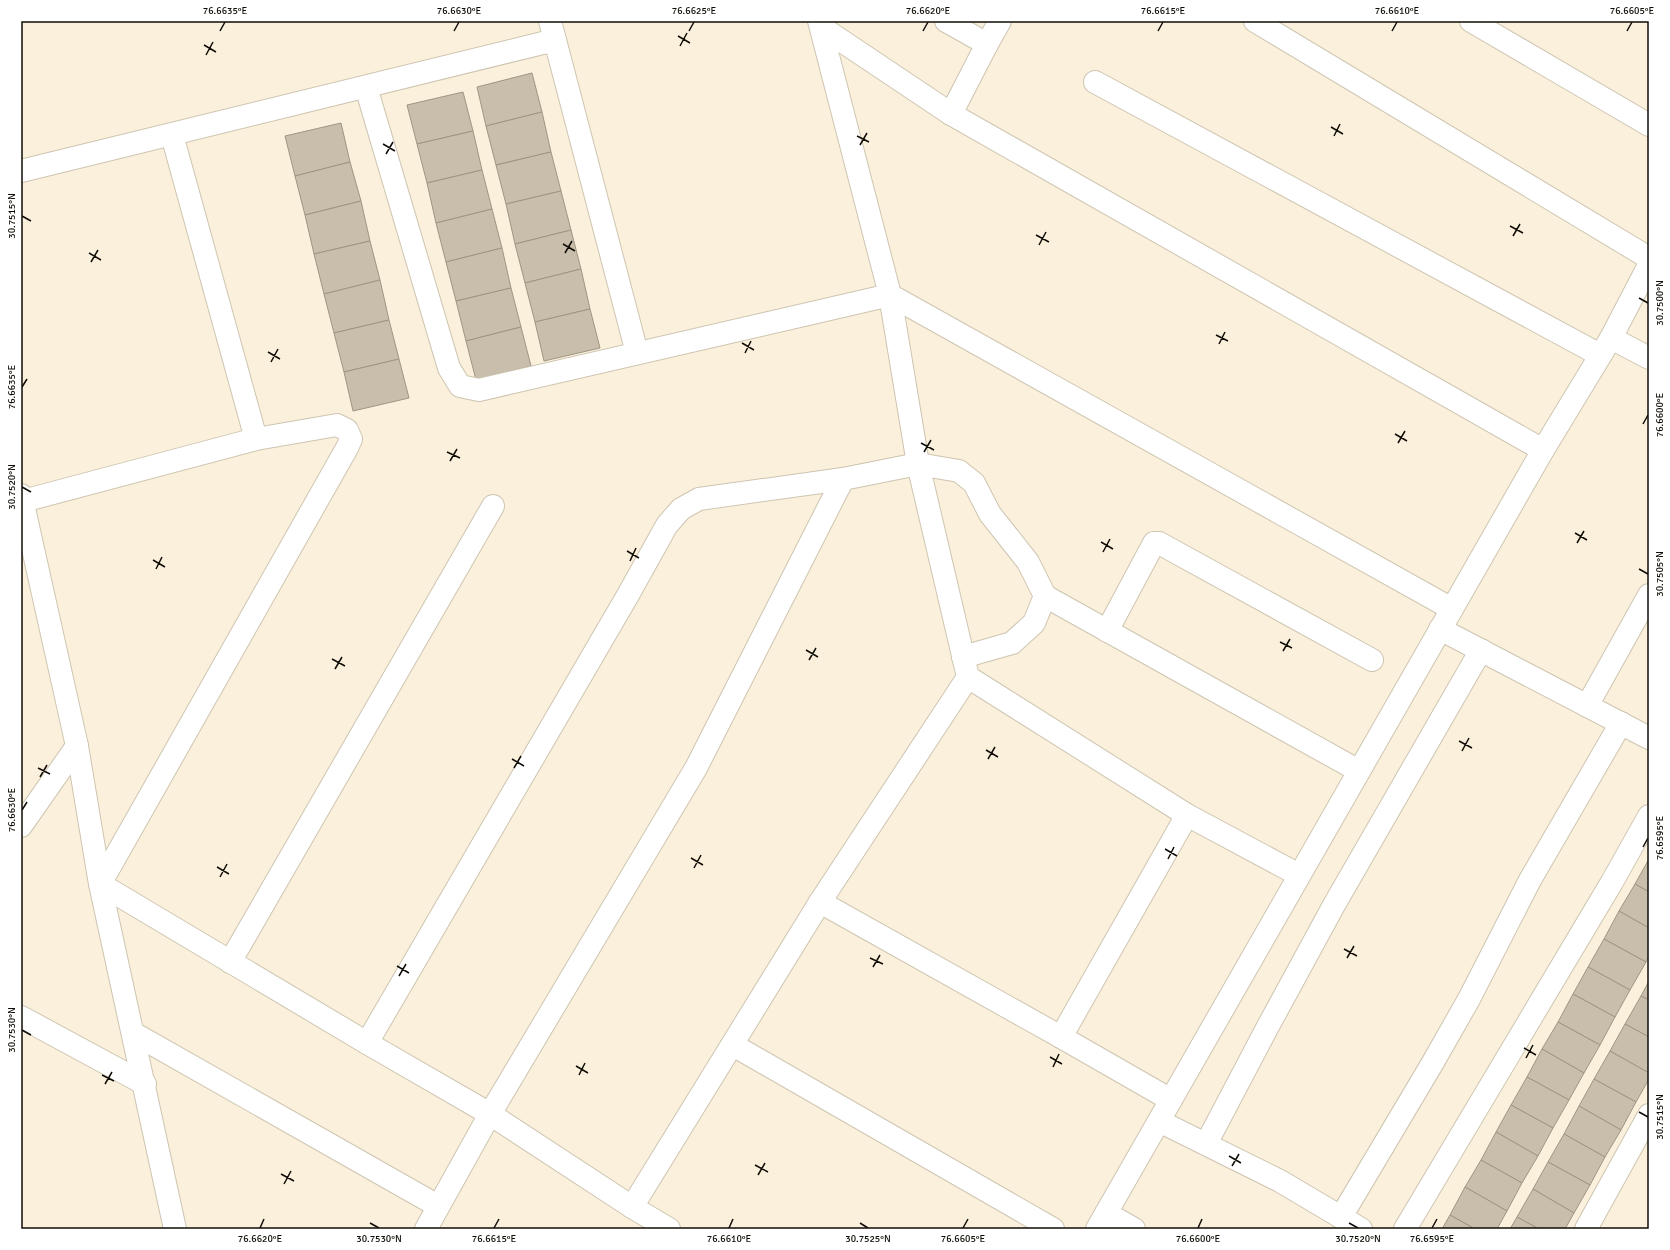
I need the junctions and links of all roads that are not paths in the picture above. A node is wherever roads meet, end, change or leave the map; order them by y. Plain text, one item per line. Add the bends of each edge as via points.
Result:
1 (946, 21) edge
2 (1000, 21) edge
3 (1255, 21) edge
4 (1471, 21) edge
5 (820, 24) edge
6 (552, 30) edge
7 (987, 44) junction
8 (1095, 82) dead end
9 (366, 87) junction
10 (951, 114) junction
11 (1649, 125) edge
12 (172, 135) junction
13 (21, 171) edge
14 (1649, 258) edge
15 (1649, 265) edge
16 (890, 295) junction
17 (1606, 346) junction
18 (636, 353) junction
19 (1649, 358) edge
20 (256, 439) junction
21 (1543, 450) junction
22 (918, 464) junction
23 (843, 479) junction
24 (22, 500) edge
25 (493, 506) dead end
26 (1649, 595) edge
27 (1045, 596) junction
28 (1452, 609) junction
29 (1440, 629) junction
30 (1108, 631) junction
31 (1481, 650) junction
32 (1372, 660) dead end
33 (965, 667) junction
34 (1588, 706) junction
35 (1621, 723) junction
36 (1649, 738) edge
37 (77, 746) junction
38 (1359, 771) junction
39 (1187, 815) junction
40 (1649, 816) edge
41 (21, 826) edge
42 (1299, 875) junction
43 (100, 884) junction
44 (820, 902) junction
45 (230, 962) junction
46 (21, 1017) edge
47 (133, 1033) junction
48 (1062, 1037) junction
49 (367, 1044) junction
50 (733, 1045) junction
51 (145, 1084) junction
52 (1171, 1100) junction
53 (490, 1114) junction
54 (1649, 1115) edge
55 (1159, 1121) junction
56 (1206, 1144) junction
57 (438, 1206) junction
58 (632, 1207) junction
59 (1341, 1217) junction
60 (1101, 1221) edge
61 (658, 1226) edge
62 (175, 1229) edge
63 (426, 1229) edge
64 (1053, 1229) edge
65 (1134, 1229) edge
66 (1360, 1229) edge
67 (1405, 1229) edge
68 (1586, 1229) edge

1 - 7 street
2 - 7 street
3 - 14 street
4 - 11 street
5 - 10 street
5 - 16 street
6 - 9 street
6 - 18 street
7 - 10 street
8 - 17 street
9 - 12 street
9 - 18 street via 449,368 460,386 479,390
10 - 21 street
12 - 13 street
12 - 20 street
15 - 17 street
16 - 18 street
16 - 22 street
16 - 28 street
17 - 19 street
17 - 21 street
20 - 24 street
20 - 43 street via 337,425 347,430 350,439
21 - 28 street
22 - 23 street
22 - 27 street via 959,471 974,483 990,514 1028,562
22 - 33 street
23 - 49 street via 699,499 681,509 667,525
23 - 53 street via 696,768
24 - 37 street
25 - 45 street
26 - 34 street
27 - 30 street
27 - 33 street via 1034,623 1012,642
28 - 29 street
29 - 31 street
29 - 38 street
30 - 32 street via 1154,543 1159,543
30 - 38 street
31 - 34 street
31 - 56 street via 1334,905
33 - 39 street
33 - 44 street
34 - 35 street
35 - 36 street
35 - 59 street via 1530,880 1469,999
37 - 41 street
37 - 43 street
38 - 42 street
39 - 42 street
39 - 48 street
40 - 67 street
42 - 52 street
43 - 45 street
43 - 47 street
44 - 48 street
44 - 50 street
45 - 49 street
46 - 51 street
47 - 51 street
47 - 57 street
48 - 52 street
49 - 53 street
50 - 58 street
50 - 64 street
51 - 62 street
52 - 55 street
53 - 57 street
53 - 58 street
54 - 68 street
55 - 56 street
55 - 60 street
56 - 59 street via 1280,1181
57 - 63 street
58 - 61 street
59 - 66 street
60 - 65 street

